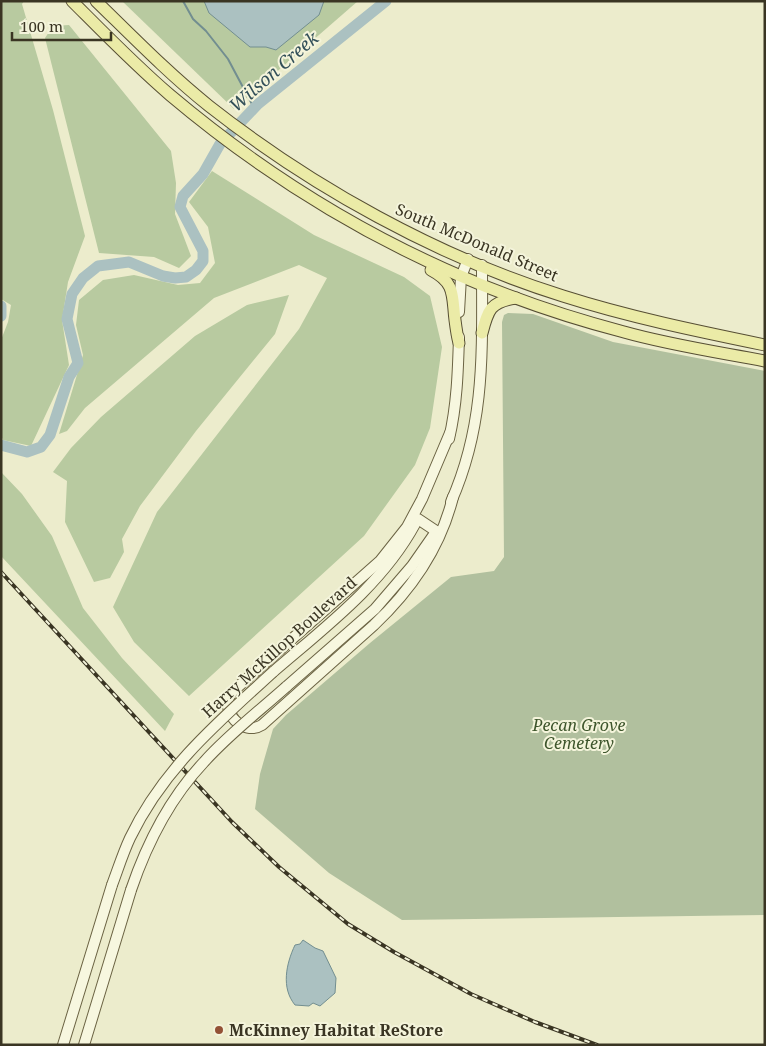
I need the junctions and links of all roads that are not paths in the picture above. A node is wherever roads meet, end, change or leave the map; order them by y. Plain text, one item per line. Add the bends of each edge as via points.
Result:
1 (72, 1) edge
2 (96, 1) edge
3 (366, 231) junction
4 (468, 260) junction
5 (482, 265) junction
6 (462, 277) junction
7 (482, 285) junction
8 (516, 298) junction
9 (482, 333) junction
10 (458, 344) junction
11 (765, 345) edge
12 (765, 361) edge
13 (450, 433) junction
14 (453, 497) junction
15 (418, 520) junction
16 (436, 531) junction
17 (63, 1045) edge
18 (84, 1045) edge

1 - 3 main road via 150,77 244,154 301,193
2 - 4 main road, South McDonald Street via 162,65 255,140 375,215
3 - 6 main road
3 - 10 main road via 383,246 446,281 454,298
4 - 5 main road, South McDonald Street
4 - 6 main road, Harry McKillop Boulevard
5 - 7 main road, Harry McKillop Boulevard
5 - 11 main road, South McDonald Street via 553,293 617,312
6 - 7 main road
6 - 10 main road, Harry McKillop Boulevard
7 - 8 main road
7 - 9 main road, Harry McKillop Boulevard
8 - 9 main road via 490,308
8 - 12 main road via 624,332
9 - 14 main road, Harry McKillop Boulevard via 477,417 468,458
10 - 13 main road, Harry McKillop Boulevard via 458,382
13 - 14 main road via 407,527 380,561 231,694 227,702 229,712 242,726 251,729 262,725 383,616 412,583 433,548 448,518
13 - 15 main road, Harry McKillop Boulevard via 436,480
14 - 16 main road, Harry McKillop Boulevard
15 - 16 main road
15 - 17 main road, Harry McKillop Boulevard, bridge via 366,590 209,729 151,800 123,854
16 - 18 main road, Harry McKillop Boulevard, bridge via 412,566 375,609 204,761 178,793 147,847

